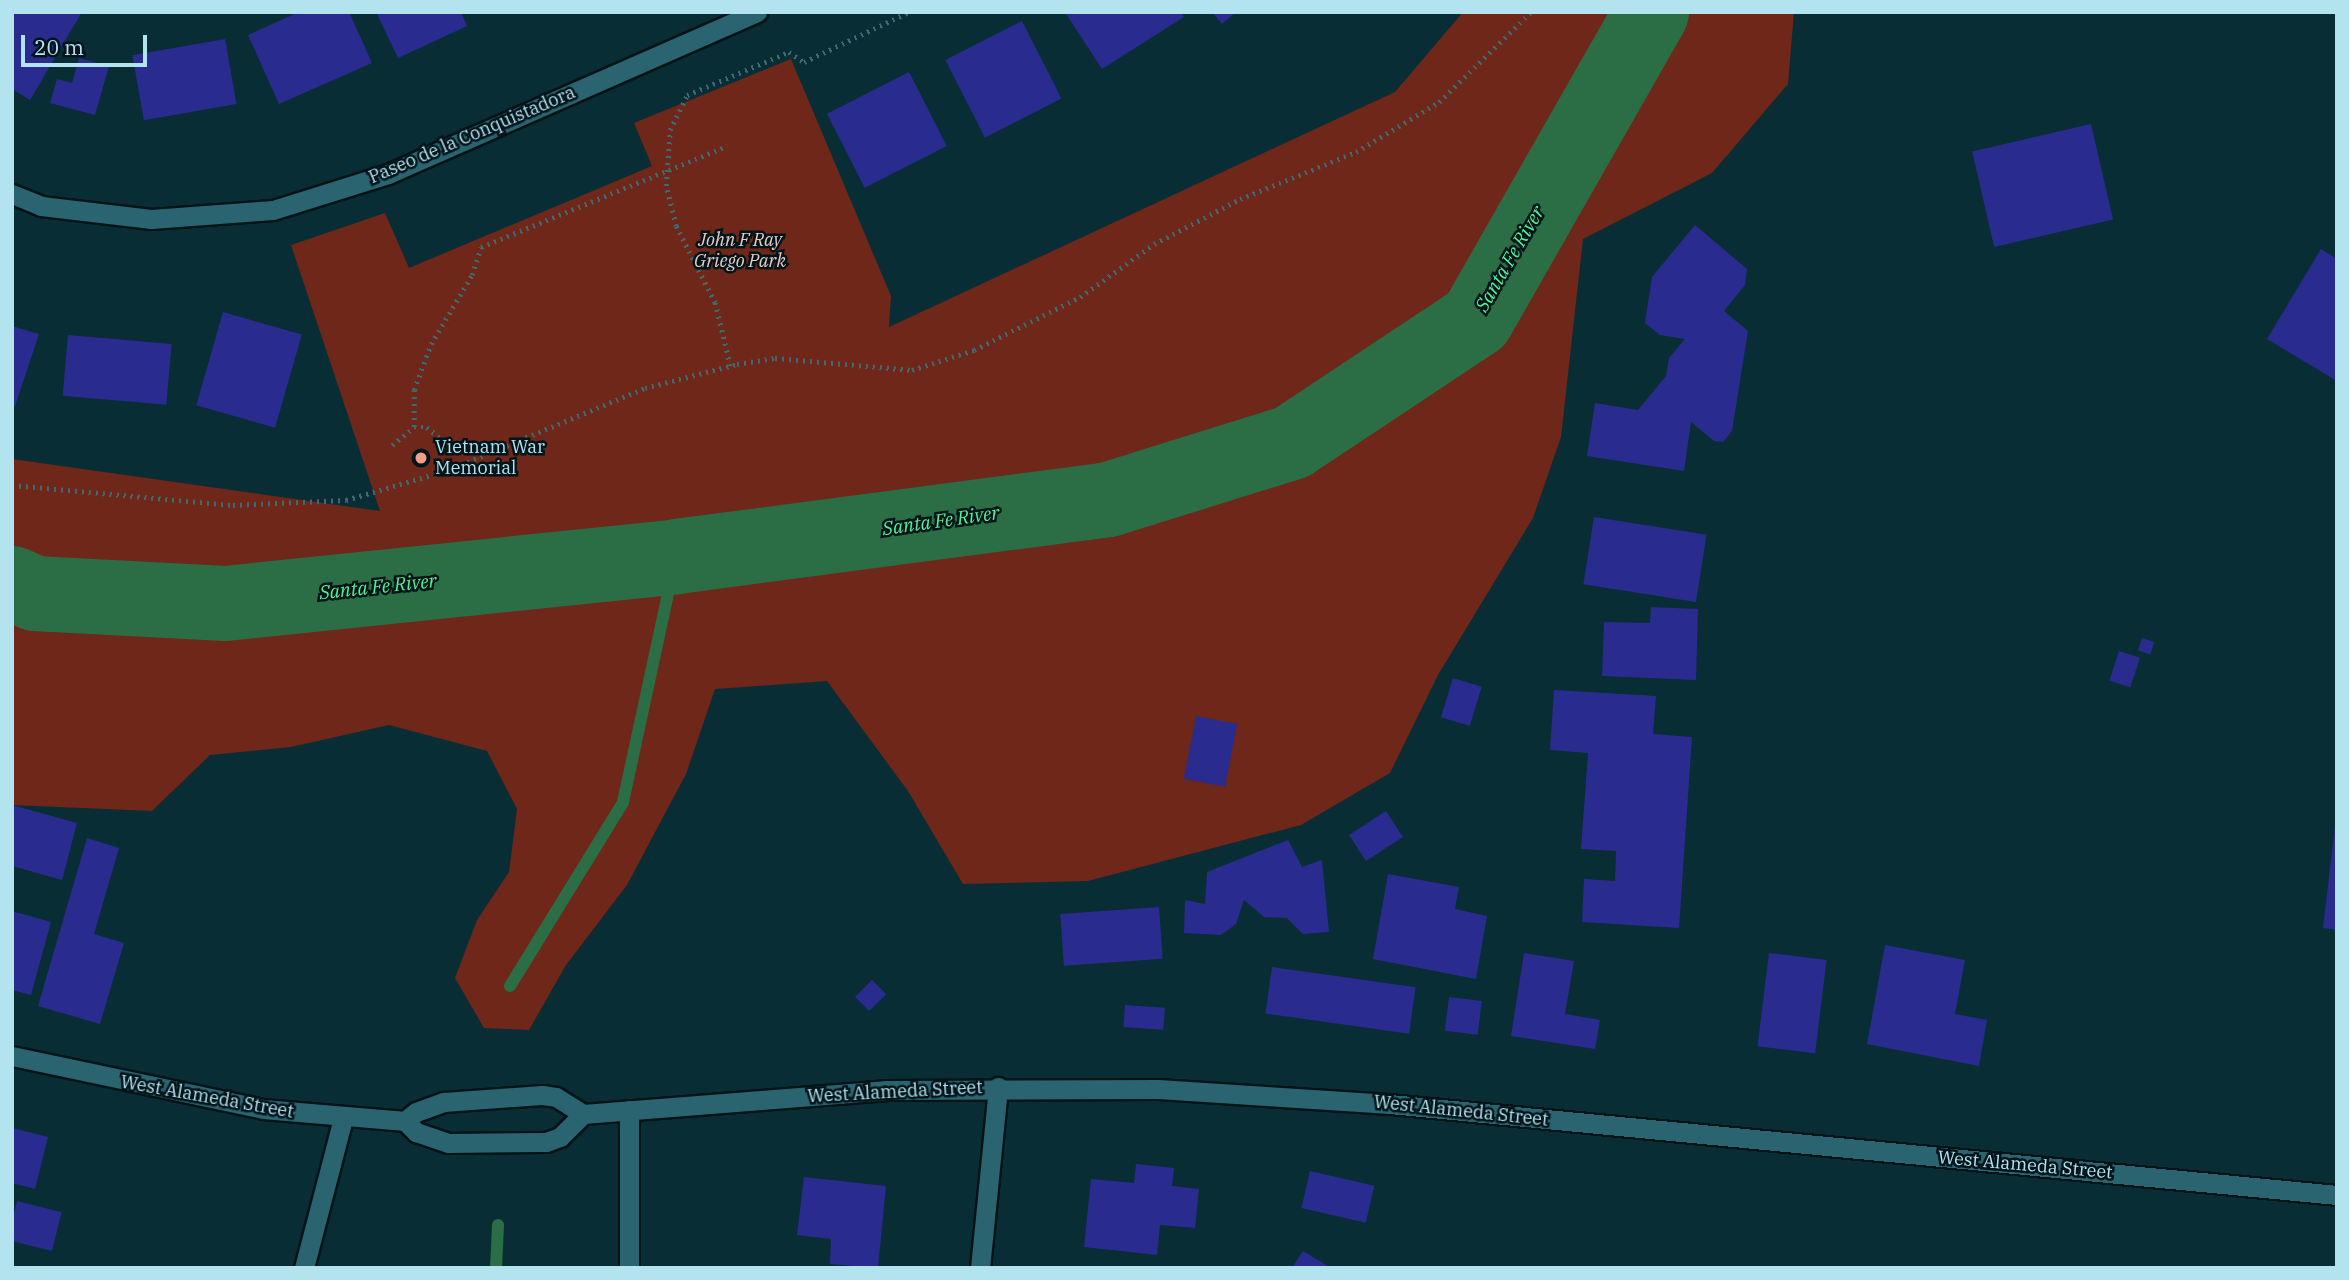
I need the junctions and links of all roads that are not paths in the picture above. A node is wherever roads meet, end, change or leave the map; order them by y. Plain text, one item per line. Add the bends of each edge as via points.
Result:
1 (757, 12) edge
2 (12, 194) edge
3 (12, 1056) edge
4 (998, 1087) junction
5 (629, 1110) junction
6 (583, 1114) junction
7 (343, 1118) junction
8 (405, 1121) junction
9 (2337, 1195) edge
10 (304, 1268) edge
11 (629, 1268) edge
12 (980, 1268) edge

1 - 2 street, Paseo de la Conquistadora via 388,174 273,210 151,219 41,206
3 - 7 street, West Alameda Street via 216,1102
4 - 5 street, West Alameda Street via 872,1091
4 - 9 street, West Alameda Street via 1313,1097
4 - 12 street
5 - 6 street, West Alameda Street
5 - 11 street
6 - 8 street, West Alameda Street via 556,1097 541,1096 444,1102
6 - 8 street, West Alameda Street via 560,1137 546,1142 448,1143 416,1132
7 - 8 street, West Alameda Street
7 - 10 street

